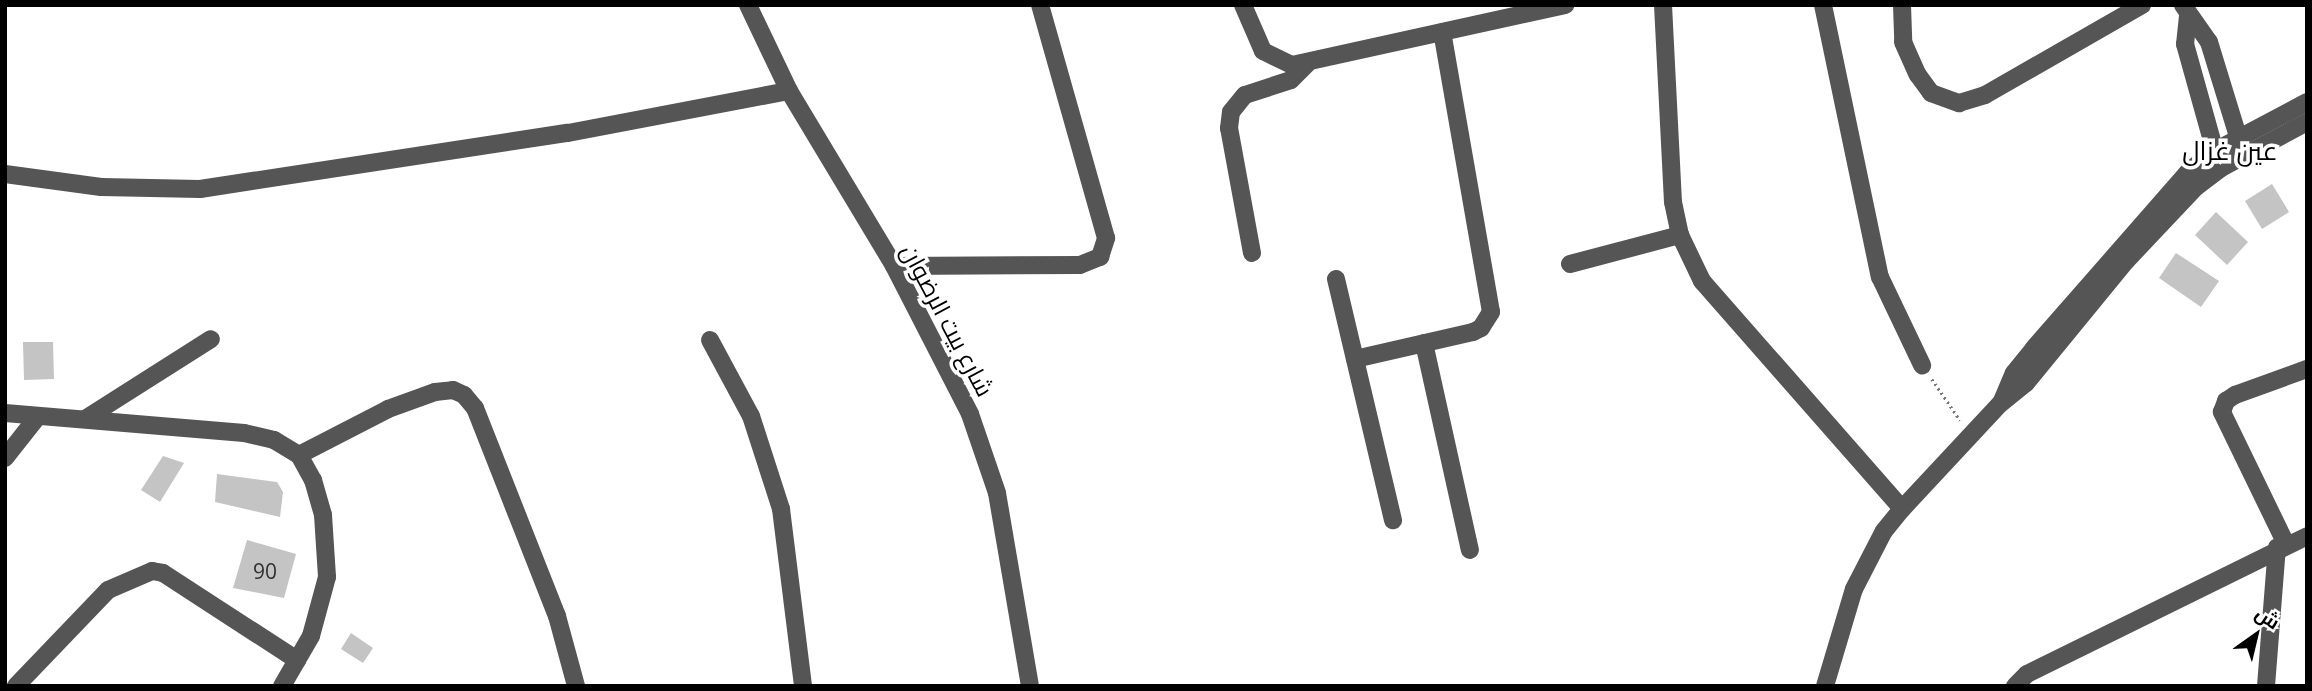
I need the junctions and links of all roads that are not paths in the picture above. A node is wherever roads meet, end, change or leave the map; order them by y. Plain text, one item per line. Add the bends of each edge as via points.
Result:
1 (747, 5) edge
2 (1040, 5) edge
3 (1243, 5) edge
4 (1566, 5) edge
5 (1663, 5) edge
6 (1823, 5) edge
7 (1902, 5) edge
8 (2142, 5) edge
9 (2186, 11) edge
10 (1441, 32) junction
11 (1307, 64) junction
12 (789, 91) junction
13 (2307, 102) edge
14 (2307, 122) edge
15 (2241, 146) junction
16 (2217, 160) junction
17 (5, 174) edge
18 (1680, 235) junction
19 (1252, 253) dead end
20 (1570, 264) dead end
21 (894, 266) junction
22 (1336, 279) dead end
23 (211, 339) dead end
24 (710, 340) dead end
25 (1424, 343) junction
26 (1355, 359) junction
27 (1922, 365) road end
28 (2307, 369) edge
29 (5, 413) edge
30 (38, 416) junction
31 (85, 419) junction
32 (299, 456) junction
33 (5, 458) edge
34 (1902, 509) junction
35 (1393, 520) dead end
36 (2307, 536) edge
37 (2281, 546) junction
38 (1470, 550) dead end
39 (298, 660) junction
40 (16, 686) edge
41 (282, 686) edge
42 (576, 686) edge
43 (803, 686) edge
44 (1030, 686) edge
45 (1825, 686) edge
46 (2015, 686) edge
47 (2266, 686) edge

1 - 12 street, شارع بيت الرضوان
2 - 21 street via 1106,238 1100,257 1080,265
3 - 11 street via 1263,51 1283,64
4 - 10 street
5 - 18 street via 1673,202
6 - 27 street via 1880,277
7 - 8 street via 1903,42 1918,75 1931,93 1959,103 1985,95
9 - 15 street via 2209,42
9 - 16 street via 2185,44
10 - 11 street
10 - 25 street via 1491,312 1481,328
11 - 19 street via 1291,80 1245,95 1231,112 1229,128
12 - 17 street via 578,132 200,189 101,187
12 - 21 street, شارع بيت الرضوان
13 - 15 street
14 - 15 street
15 - 16 street
16 - 34 street via 2188,172 2034,348 2014,373 2000,404
18 - 20 street
18 - 34 street via 1702,281
21 - 44 street, شارع بيت الرضوان via 940,350 988,458
22 - 26 street
23 - 31 street
24 - 43 street via 751,416 781,509
25 - 26 street
25 - 38 street
26 - 35 street
28 - 37 street via 2235,395 2226,401 2222,412
29 - 30 street
30 - 31 street
30 - 33 street
31 - 32 street via 244,433 274,440
32 - 39 street via 319,497 328,557 322,604
32 - 42 street via 388,409 435,392 453,390 464,395 475,408 557,616
34 - 45 street via 1884,531 1854,589
36 - 37 street
37 - 46 street via 2028,674
37 - 47 street
39 - 40 street via 152,570 108,590
39 - 41 street

